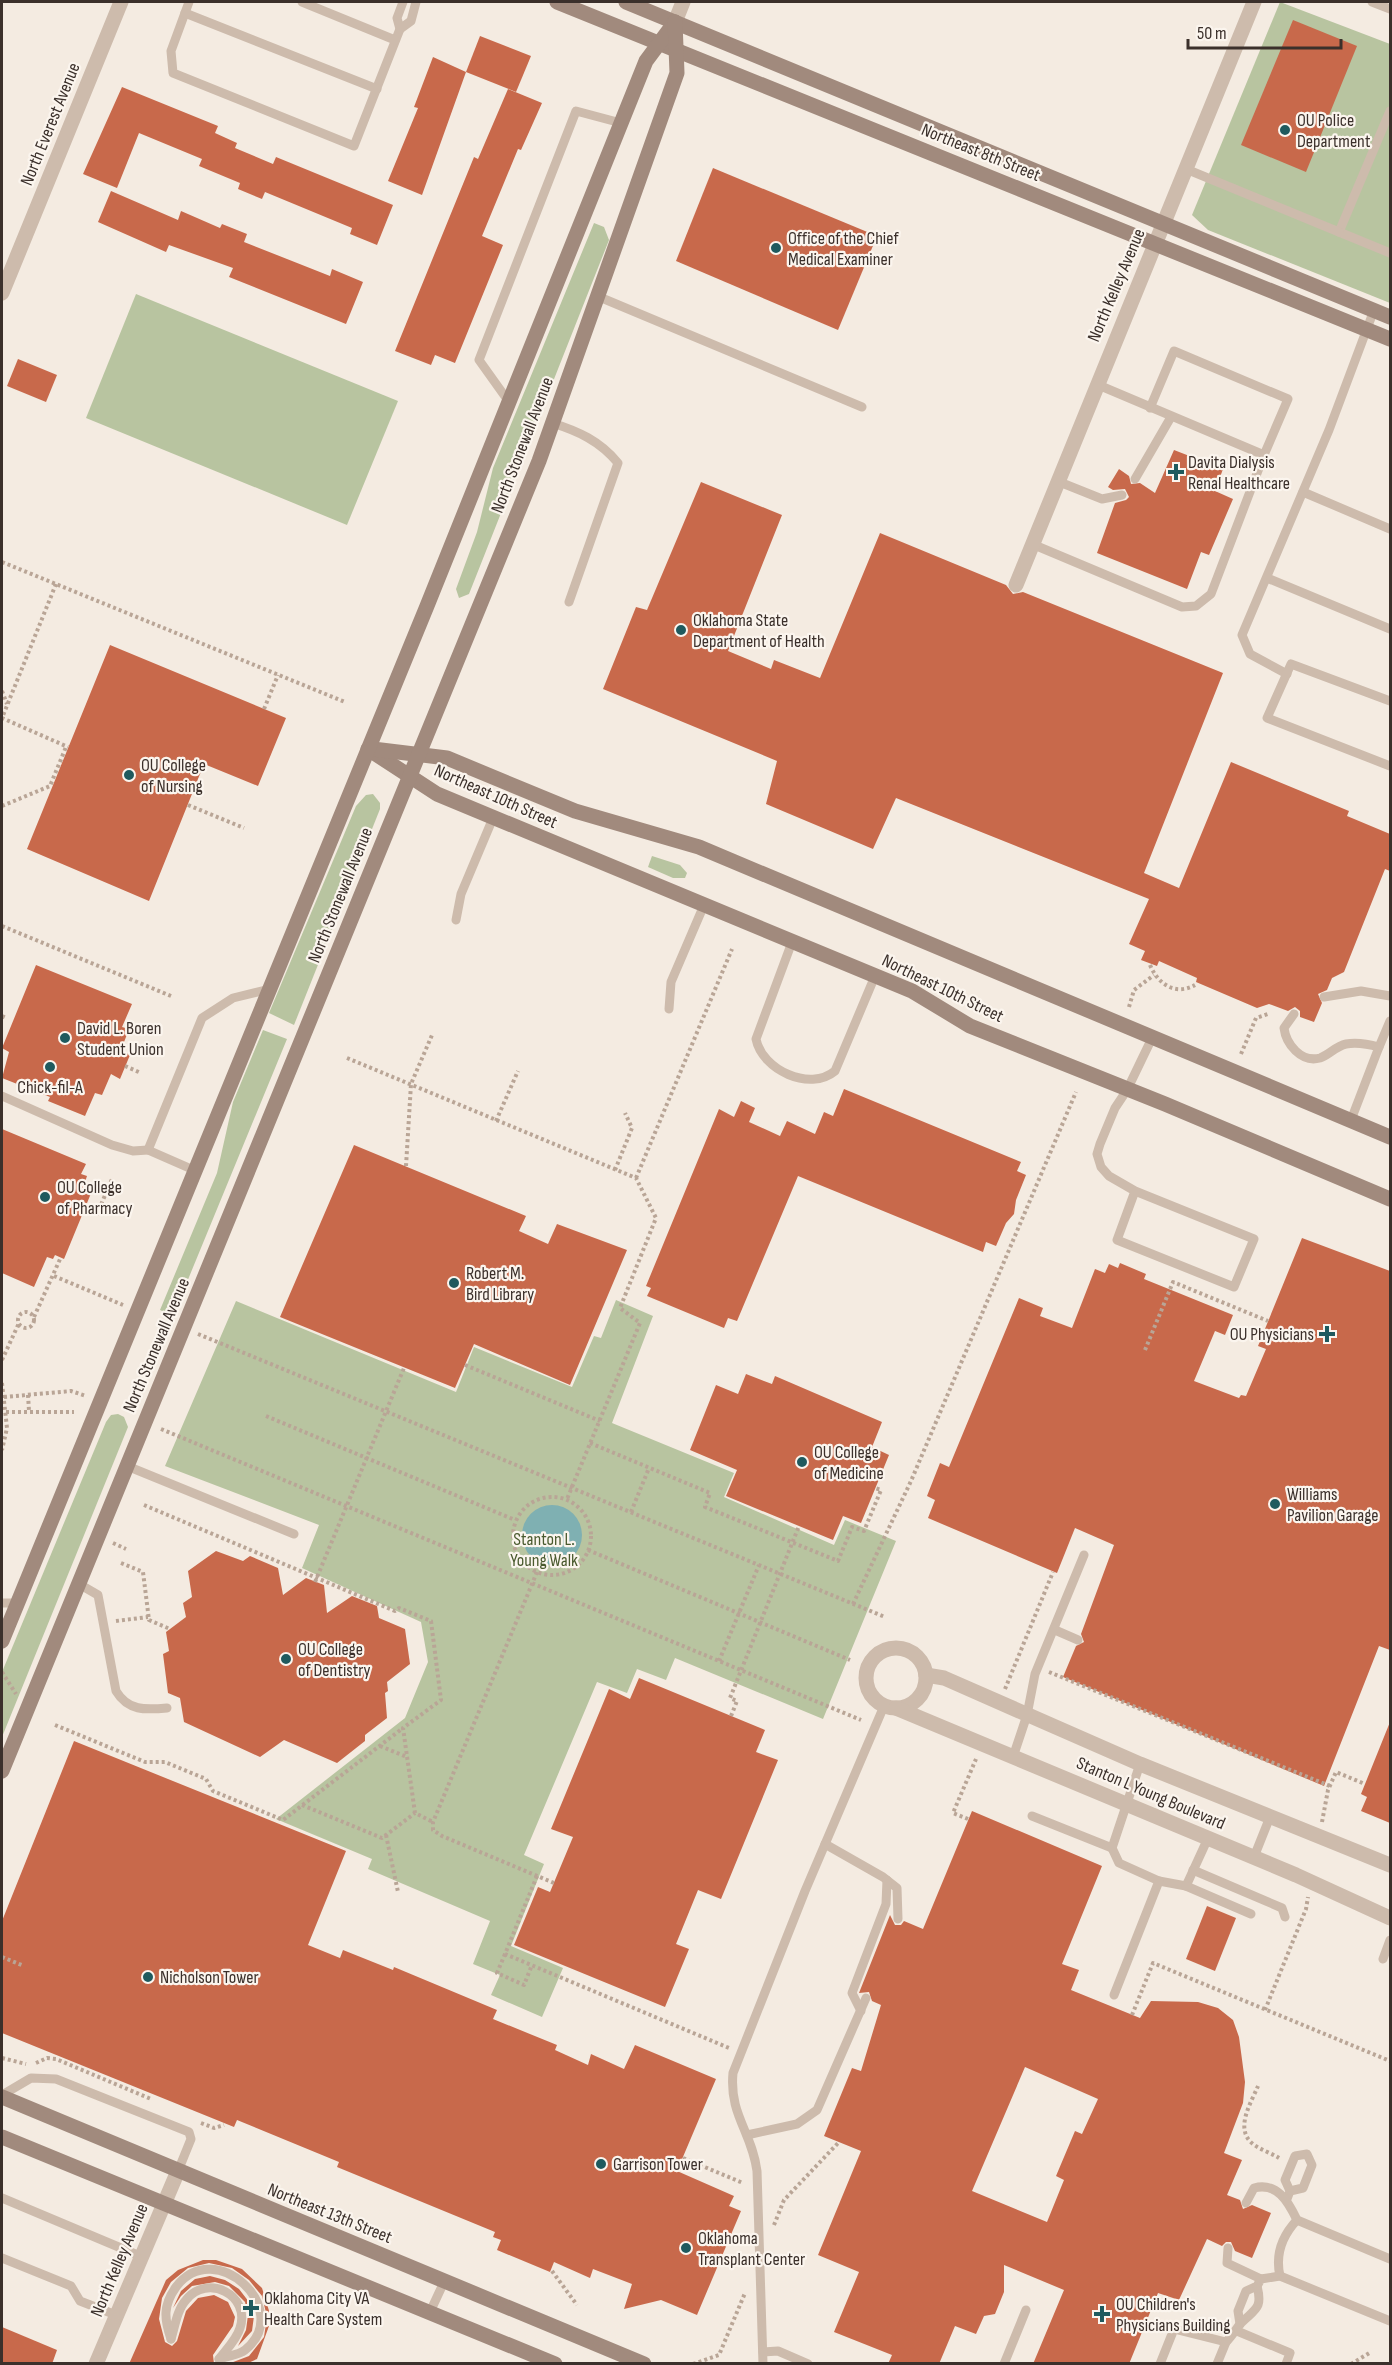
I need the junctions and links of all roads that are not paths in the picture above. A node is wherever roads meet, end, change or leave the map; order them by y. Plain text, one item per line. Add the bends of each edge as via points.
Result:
1 (121, 2) edge
2 (189, 2) edge
3 (302, 2) edge
4 (403, 2) edge
5 (416, 2) edge
6 (556, 2) edge
7 (626, 2) edge
8 (683, 2) edge
9 (1254, 2) edge
10 (1372, 2) edge
11 (1390, 9) edge
12 (185, 13) junction
13 (675, 22) junction
14 (400, 29) junction
15 (395, 40) junction
16 (660, 43) junction
17 (677, 50) junction
18 (376, 89) junction
19 (1390, 111) edge
20 (621, 123) junction
21 (1186, 169) junction
22 (1163, 224) junction
23 (1339, 232) junction
24 (1154, 243) junction
25 (1390, 253) edge
26 (2, 293) edge
27 (597, 296) junction
28 (1374, 310) junction
29 (1390, 317) edge
30 (1368, 330) junction
31 (1390, 339) edge
32 (1096, 384) junction
33 (509, 402) junction
34 (862, 407) dead end
35 (1150, 408) junction
36 (1171, 417) junction
37 (552, 423) junction
38 (1264, 455) junction
39 (1134, 479) dead end
40 (1057, 481) junction
41 (1303, 492) junction
42 (1122, 495) dead end
43 (1390, 529) edge
44 (1032, 544) junction
45 (1267, 578) junction
46 (1016, 585) dead end
47 (569, 602) dead end
48 (1390, 629) edge
49 (1287, 674) junction
50 (1390, 701) edge
51 (368, 749) junction
52 (417, 755) junction
53 (1390, 766) edge
54 (409, 776) junction
55 (493, 818) junction
56 (704, 905) junction
57 (456, 920) dead end
58 (792, 942) junction
59 (875, 976) junction
60 (270, 989) junction
61 (1390, 996) edge
62 (1324, 997) dead end
63 (669, 1009) dead end
64 (1293, 1014) dead end
65 (1390, 1020) edge
66 (1153, 1036) junction
67 (1390, 1043) edge
68 (1379, 1047) junction
69 (1127, 1090) junction
70 (2, 1096) edge
71 (1351, 1120) junction
72 (1390, 1137) edge
73 (148, 1150) junction
74 (196, 1171) junction
75 (1136, 1191) junction
76 (1390, 1199) edge
77 (127, 1466) junction
78 (294, 1534) dead end
79 (1084, 1556) dead end
80 (79, 1584) junction
81 (2, 1603) edge
82 (17, 1603) junction
83 (1055, 1630) junction
84 (1078, 1640) dead end
85 (2, 1641) edge
86 (926, 1675) junction
87 (890, 1707) junction
88 (166, 1708) dead end
89 (1027, 1714) junction
90 (1013, 1757) junction
91 (1140, 1764) junction
92 (2, 1772) edge
93 (1127, 1805) junction
94 (1032, 1816) dead end
95 (1270, 1817) junction
96 (1208, 1838) junction
97 (825, 1844) junction
98 (1112, 1848) junction
99 (1254, 1857) junction
100 (1390, 1865) edge
101 (1193, 1870) junction
102 (886, 1880) junction
103 (1159, 1881) junction
104 (1186, 1886) junction
105 (1251, 1914) dead end
106 (1285, 1917) dead end
107 (1390, 1918) edge
108 (898, 1919) dead end
109 (1390, 1940) edge
110 (1383, 1959) dead end
111 (1114, 1995) dead end
112 (866, 1998) dead end
113 (861, 2011) junction
114 (2, 2096) edge
115 (747, 2135) junction
116 (2, 2137) edge
117 (178, 2171) junction
118 (2, 2198) edge
119 (164, 2202) junction
120 (1246, 2203) dead end
121 (1297, 2220) junction
122 (1228, 2248) dead end
123 (141, 2256) junction
124 (2, 2258) edge
125 (1390, 2259) edge
126 (1280, 2276) junction
127 (444, 2282) junction
128 (1259, 2283) junction
129 (1026, 2310) dead end
130 (430, 2312) junction
131 (116, 2315) junction
132 (1390, 2321) edge
133 (1239, 2327) junction
134 (1226, 2342) junction
135 (763, 2352) junction
136 (219, 2359) joint
137 (96, 2364) edge
138 (555, 2364) edge
139 (644, 2364) edge
140 (763, 2364) edge
141 (808, 2364) edge
142 (1004, 2364) edge
143 (1160, 2364) edge
144 (1217, 2364) edge
145 (1286, 2364) edge

1 - 26 street, North Everest Avenue
2 - 12 lane
3 - 15 lane
4 - 14 lane via 397,18
5 - 14 lane via 411,21
6 - 16 main road, Northeast 8th Street
7 - 13 main road, Northeast 8th Street
8 - 13 street, North Stonewall Avenue
9 - 21 street, North Kelley Avenue
10 - 11 lane
12 - 18 lane
12 - 18 lane via 171,51 174,74 354,146
13 - 16 main road, North Stonewall Avenue
13 - 17 main road, North Stonewall Avenue
13 - 22 main road, Northeast 8th Street
14 - 15 lane
15 - 18 lane
16 - 17 main road, Northeast 8th Street
16 - 20 main road, North Stonewall Avenue via 646,61
17 - 24 main road, Northeast 8th Street
17 - 27 main road, North Stonewall Avenue via 677,74
19 - 23 lane
20 - 33 main road, North Stonewall Avenue
20 - 33 lane via 576,111 479,360
21 - 22 street, North Kelley Avenue
21 - 23 lane
22 - 24 street, North Kelley Avenue
22 - 28 main road, Northeast 8th Street
23 - 25 lane
24 - 30 main road, Northeast 8th Street
24 - 32 street, North Kelley Avenue
27 - 34 lane
27 - 37 main road, North Stonewall Avenue
28 - 29 main road, Northeast 8th Street
28 - 30 lane
30 - 31 main road, Northeast 8th Street
30 - 41 lane
32 - 35 lane
32 - 40 street, North Kelley Avenue
33 - 51 main road, North Stonewall Avenue
35 - 36 lane
35 - 38 lane via 1174,351 1288,399
36 - 38 lane
36 - 39 lane
37 - 47 lane via 580,432 608,450 618,463
37 - 52 main road, North Stonewall Avenue
38 - 44 lane via 1211,594 1196,606 1182,607
40 - 42 lane via 1102,499
40 - 44 street, North Kelley Avenue
41 - 43 lane
41 - 45 lane
44 - 46 street, North Kelley Avenue
45 - 48 lane
45 - 49 lane via 1242,635 1250,654
49 - 50 lane via 1291,664
49 - 53 lane via 1267,718
51 - 52 main road, Northeast 10th Street
51 - 54 main road, Northeast 10th Street
51 - 60 main road, North Stonewall Avenue
52 - 54 main road, North Stonewall Avenue
52 - 66 main road, Northeast 10th Street via 447,758 575,811 699,847
54 - 55 main road, Northeast 10th Street via 437,794
54 - 77 main road, North Stonewall Avenue
55 - 56 main road, Northeast 10th Street
55 - 57 lane via 461,894
56 - 58 main road, Northeast 10th Street
56 - 63 lane via 671,982
58 - 59 main road, Northeast 10th Street
58 - 59 lane via 756,1040 764,1057 788,1074 806,1079 828,1077 835,1071
59 - 69 main road, Northeast 10th Street via 912,992 970,1026
60 - 73 lane via 233,998 202,1018
60 - 74 main road, North Stonewall Avenue
61 - 62 lane via 1361,991
64 - 68 lane via 1284,1028 1285,1039 1292,1049 1307,1056 1319,1058 1343,1044
65 - 68 lane
66 - 69 lane
66 - 71 main road, Northeast 10th Street
67 - 68 lane
68 - 71 lane
69 - 75 lane via 1115,1108 1097,1154 1109,1176
69 - 76 main road, Northeast 10th Street
70 - 73 lane via 112,1145 133,1151
71 - 72 main road, Northeast 10th Street
73 - 74 lane
74 - 82 main road, North Stonewall Avenue
75 - 75 lane via 1254,1239 1234,1287 1117,1240
77 - 78 lane
77 - 80 main road, North Stonewall Avenue
79 - 83 lane
80 - 88 lane via 98,1595 121,1700 141,1710
80 - 92 main road, North Stonewall Avenue
81 - 82 lane
82 - 85 main road, North Stonewall Avenue
83 - 84 lane
83 - 89 lane via 1035,1674
86 - 87 street via 920,1695 909,1705
86 - 87 street via 920,1661 908,1651 890,1649 879,1653 868,1665 866,1680 870,1694
86 - 89 street, Stanton L Young Boulevard via 944,1678
87 - 90 street, Stanton L Young Boulevard
87 - 97 lane
89 - 90 lane
89 - 91 street, Stanton L Young Boulevard
90 - 93 street, Stanton L Young Boulevard
91 - 93 lane
91 - 95 street, Stanton L Young Boulevard
93 - 96 street, Stanton L Young Boulevard
93 - 98 lane
94 - 98 lane
95 - 99 lane
95 - 100 street, Stanton L Young Boulevard
96 - 99 street, Stanton L Young Boulevard
96 - 101 lane
97 - 102 lane
97 - 115 lane via 733,2073 733,2104
98 - 103 lane via 1119,1863
99 - 107 street, Stanton L Young Boulevard
101 - 104 lane
101 - 106 lane via 1282,1908
102 - 108 lane via 897,1888
102 - 113 lane via 886,1904 852,1993
103 - 104 lane
103 - 111 lane
104 - 105 lane
109 - 110 lane
112 - 113 lane
113 - 115 lane via 817,2109 797,2124
114 - 117 main road, Northeast 13th Street
114 - 117 lane via 31,2078 57,2079 189,2132 191,2139
115 - 135 lane via 755,2157 760,2208
116 - 119 main road
117 - 119 street, North Kelley Avenue
117 - 127 main road, Northeast 13th Street
118 - 123 lane
119 - 123 street, North Kelley Avenue
119 - 130 main road
120 - 121 lane via 1254,2188 1264,2185 1288,2195
121 - 125 lane
121 - 126 lane via 1280,2247 1276,2261
122 - 128 lane via 1227,2263
123 - 131 street, North Kelley Avenue
124 - 131 lane via 71,2286 80,2301
126 - 128 lane
126 - 132 lane
127 - 130 lane
127 - 139 main road, Northeast 13th Street
128 - 133 lane via 1260,2298 1254,2314
128 - 133 lane via 1246,2291 1238,2311
129 - 142 lane
130 - 138 main road
131 - 137 street, North Kelley Avenue
133 - 134 lane
133 - 145 lane via 1290,2353
134 - 143 lane via 1174,2329
134 - 144 lane
135 - 140 lane
135 - 141 lane via 778,2351
136 - 136 lane via 243,2351 254,2340 260,2318 258,2305 246,2284 234,2276 211,2270 198,2272 179,2284 164,2319 171,2339 180,2310 193,2292 204,2287 226,2291 235,2298 242,2319 238,2335

